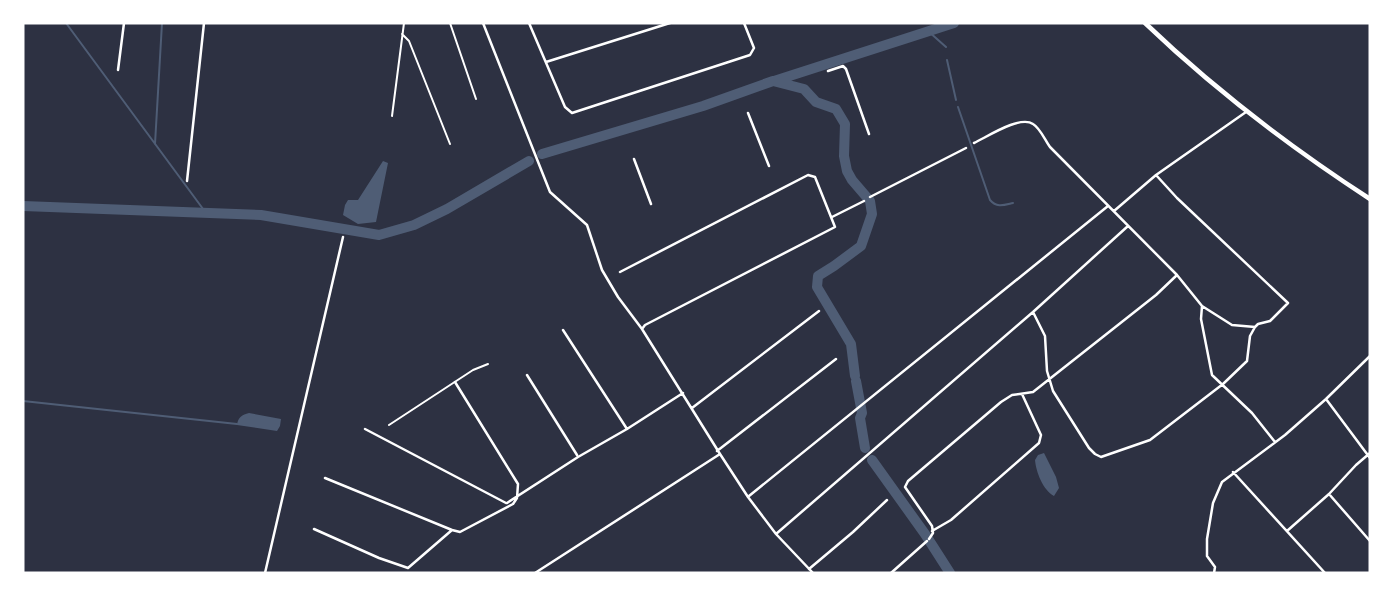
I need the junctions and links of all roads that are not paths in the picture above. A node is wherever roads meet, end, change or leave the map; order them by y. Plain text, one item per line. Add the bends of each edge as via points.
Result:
1 (124, 23) edge
2 (204, 23) edge
3 (404, 23) edge
4 (450, 23) edge
5 (483, 23) edge
6 (529, 23) edge
7 (670, 23) edge
8 (744, 23) edge
9 (1145, 23) edge
10 (402, 34) junction
11 (547, 62) junction
12 (118, 70) dead end
13 (828, 71) dead end
14 (476, 99) dead end
15 (1246, 112) junction
16 (748, 113) dead end
17 (393, 116) dead end
18 (869, 134) dead end
19 (974, 143) dead end
20 (450, 144) dead end
21 (966, 148) dead end
22 (634, 159) dead end
23 (769, 166) dead end
24 (1156, 174) junction
25 (187, 181) dead end
26 (870, 197) dead end
27 (1370, 199) edge
28 (864, 201) dead end
29 (651, 204) dead end
30 (1108, 206) junction
31 (1114, 211) junction
32 (832, 217) junction
33 (1128, 226) junction
34 (343, 237) dead end
35 (620, 272) dead end
36 (1177, 275) junction
37 (1202, 306) junction
38 (819, 311) dead end
39 (1033, 312) junction
40 (1255, 327) junction
41 (642, 329) junction
42 (563, 330) dead end
43 (1370, 356) edge
44 (836, 359) dead end
45 (488, 363) dead end
46 (527, 375) dead end
47 (1048, 380) junction
48 (455, 382) junction
49 (1223, 384) junction
50 (682, 393) junction
51 (1022, 394) junction
52 (1326, 399) junction
53 (692, 408) junction
54 (389, 425) dead end
55 (365, 429) dead end
56 (626, 429) junction
57 (1275, 442) junction
58 (718, 453) junction
59 (1369, 455) edge
60 (578, 457) junction
61 (1233, 472) junction
62 (325, 478) dead end
63 (1329, 494) junction
64 (748, 497) junction
65 (517, 498) junction
66 (887, 500) dead end
67 (507, 503) junction
68 (513, 505) junction
69 (314, 529) dead end
70 (452, 530) junction
71 (932, 531) junction
72 (1287, 531) junction
73 (776, 534) junction
74 (1370, 541) edge
75 (809, 569) junction
76 (265, 573) edge
77 (535, 573) edge
78 (813, 573) edge
79 (891, 573) edge
80 (1214, 573) edge
81 (1325, 573) edge

1 - 12 street
2 - 25 street
3 - 10 lane
4 - 14 lane
5 - 41 street via 550,192 587,225 601,270
6 - 11 street
7 - 11 street
8 - 11 street via 754,48 750,55 572,113 565,107
9 - 15 highway
10 - 17 lane
10 - 20 lane via 409,41
13 - 18 street via 846,69
15 - 24 street
15 - 27 highway
16 - 23 street
19 - 30 street via 1018,121 1028,121
21 - 26 street
22 - 29 street
24 - 31 street
24 - 40 street via 1288,303 1270,321
28 - 32 street
30 - 31 street
30 - 64 street
31 - 33 street
32 - 35 street via 815,177 808,175
32 - 41 street via 835,228
33 - 36 street
33 - 39 street
34 - 76 street
36 - 37 street
36 - 47 street
37 - 40 street via 1232,325
37 - 49 street via 1212,375
38 - 53 street
39 - 47 street via 1045,336
39 - 73 street
40 - 49 street via 1247,361
41 - 50 street
42 - 56 street
43 - 52 street
44 - 58 street
45 - 48 lane
46 - 60 street
47 - 49 street via 1089,448 1101,457 1150,440
47 - 51 street
48 - 54 lane
48 - 65 street via 518,484
49 - 57 street
50 - 53 street
50 - 56 street
51 - 71 street via 1041,435 1039,443 951,520
51 - 71 street via 1002,402 908,481 905,487
52 - 57 street
52 - 59 street
53 - 58 street
55 - 67 street
56 - 60 street
57 - 61 street
58 - 64 street
58 - 77 street
59 - 63 street
60 - 65 street
61 - 72 street
61 - 80 street via 1222,482 1213,503 1207,556
62 - 70 street
63 - 72 street
63 - 74 street
64 - 73 street
65 - 67 street
65 - 68 street
66 - 75 street
67 - 68 street
68 - 70 street via 460,532
69 - 70 street via 408,568
71 - 79 street
72 - 81 street
73 - 75 street
75 - 78 street

